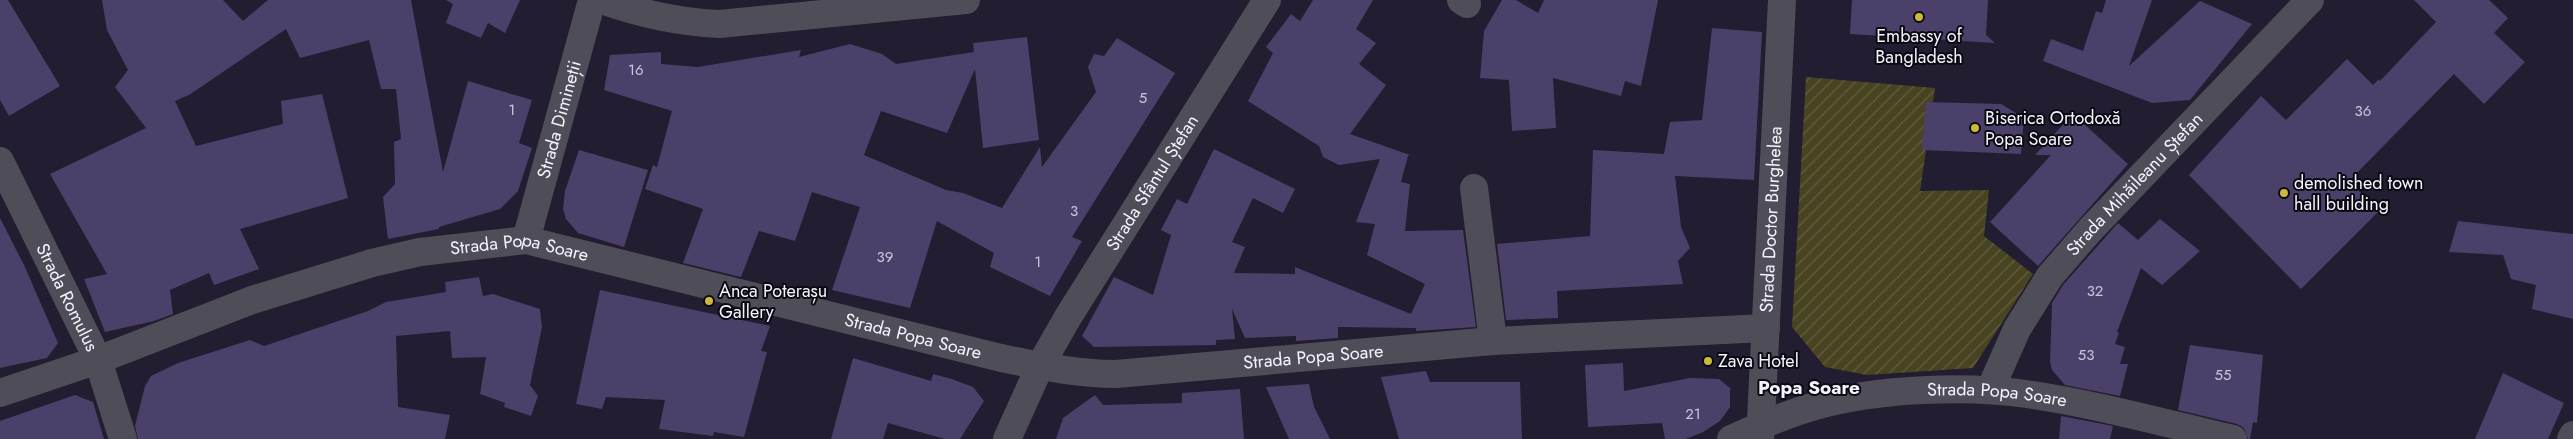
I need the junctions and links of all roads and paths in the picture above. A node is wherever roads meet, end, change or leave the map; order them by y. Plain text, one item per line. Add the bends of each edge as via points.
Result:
1 (592, 0) edge
2 (602, 0) edge
3 (966, 0) edge
4 (1267, 0) edge
5 (1782, 0) edge
6 (2310, 0) edge
7 (0, 161) edge
8 (1474, 188) dead end
9 (526, 240) junction
10 (1766, 328) junction
11 (1493, 342) junction
12 (98, 360) junction
13 (1040, 366) junction
14 (1990, 390) junction
15 (0, 393) edge
16 (1761, 432) edge
17 (2573, 435) edge
18 (123, 439) edge
19 (1007, 439) edge
20 (1731, 439) edge
21 (2233, 439) edge
22 (2571, 439) edge

1 - 9 street, Strada Dimineții
2 - 3 street via 655,17 720,24
4 - 13 street, Strada Sfântul Ștefan
5 - 10 street, Strada Doctor Burghelea
6 - 14 street, Strada Mihăileanu Ștefan via 2050,276 2017,329
7 - 12 street, Strada Romulus
8 - 11 street
9 - 12 street, Strada Popa Soare via 448,248 372,263 252,300
9 - 13 street, Strada Popa Soare
10 - 11 street, Strada Popa Soare
10 - 16 street, Strada Doctor Burghelea
11 - 13 street, Strada Popa Soare via 1116,374 1072,372
12 - 15 street, Strada Popa Soare
12 - 18 street, Strada Romulus
13 - 19 street, Strada Sfântul Ștefan
14 - 16 street, Strada Popa Soare via 1925,390 1820,405
14 - 21 street, Strada Popa Soare via 2056,399
16 - 20 street
17 - 22 street

